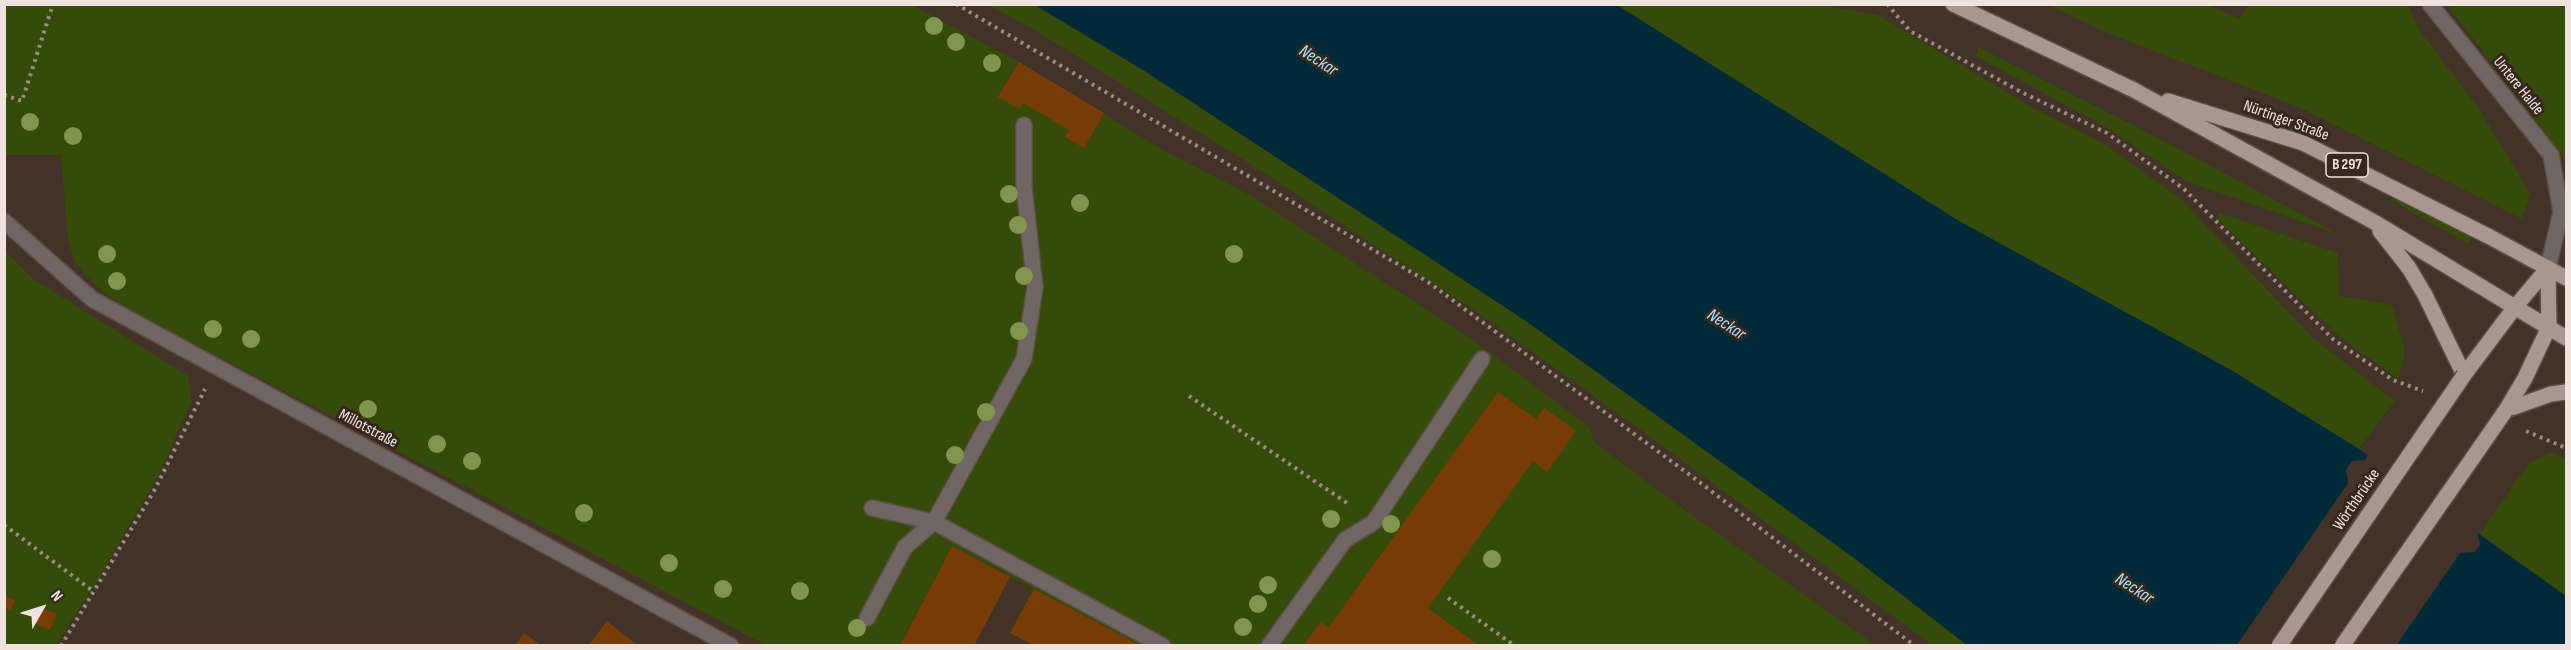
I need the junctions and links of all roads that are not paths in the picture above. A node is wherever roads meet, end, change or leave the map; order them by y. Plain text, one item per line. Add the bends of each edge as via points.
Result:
1 (1953, 4) edge
2 (2430, 4) edge
3 (2134, 90) junction
4 (1024, 125) dead end
5 (4, 221) edge
6 (2374, 222) junction
7 (2547, 268) junction
8 (2566, 278) edge
9 (2515, 307) junction
10 (2549, 327) junction
11 (2566, 338) edge
12 (1482, 359) dead end
13 (2464, 375) junction
14 (2566, 392) edge
15 (2506, 410) junction
16 (872, 508) dead end
17 (934, 522) junction
18 (867, 618) dead end
19 (731, 645) edge
20 (1163, 645) edge
21 (1269, 645) edge
22 (2279, 645) edge
23 (2342, 645) edge

1 - 3 main road, Nürtinger Straße / B 297
2 - 7 street, Untere Halde via 2551,156 2561,212
3 - 6 main road, Nürtinger Straße / B 297
3 - 7 main road, Nürtinger Straße / B 297 via 2302,143
4 - 17 street via 1024,188 1035,287 1024,359
5 - 19 street, Millotstraße via 92,300
6 - 9 main road, Nürtinger Straße / B 297
6 - 13 main road, B 297 via 2425,295
7 - 8 main road, Nürtinger Straße
7 - 9 main road, Wörthbrücke
7 - 10 main road
9 - 10 main road, B 297
9 - 13 main road, Wörthbrücke
10 - 11 main road
10 - 15 main road
12 - 21 street via 1374,522 1345,540
13 - 22 main road, Wörthbrücke, bridge
14 - 15 main road
15 - 23 main road, bridge
16 - 17 street
17 - 18 street via 905,547
17 - 20 street

